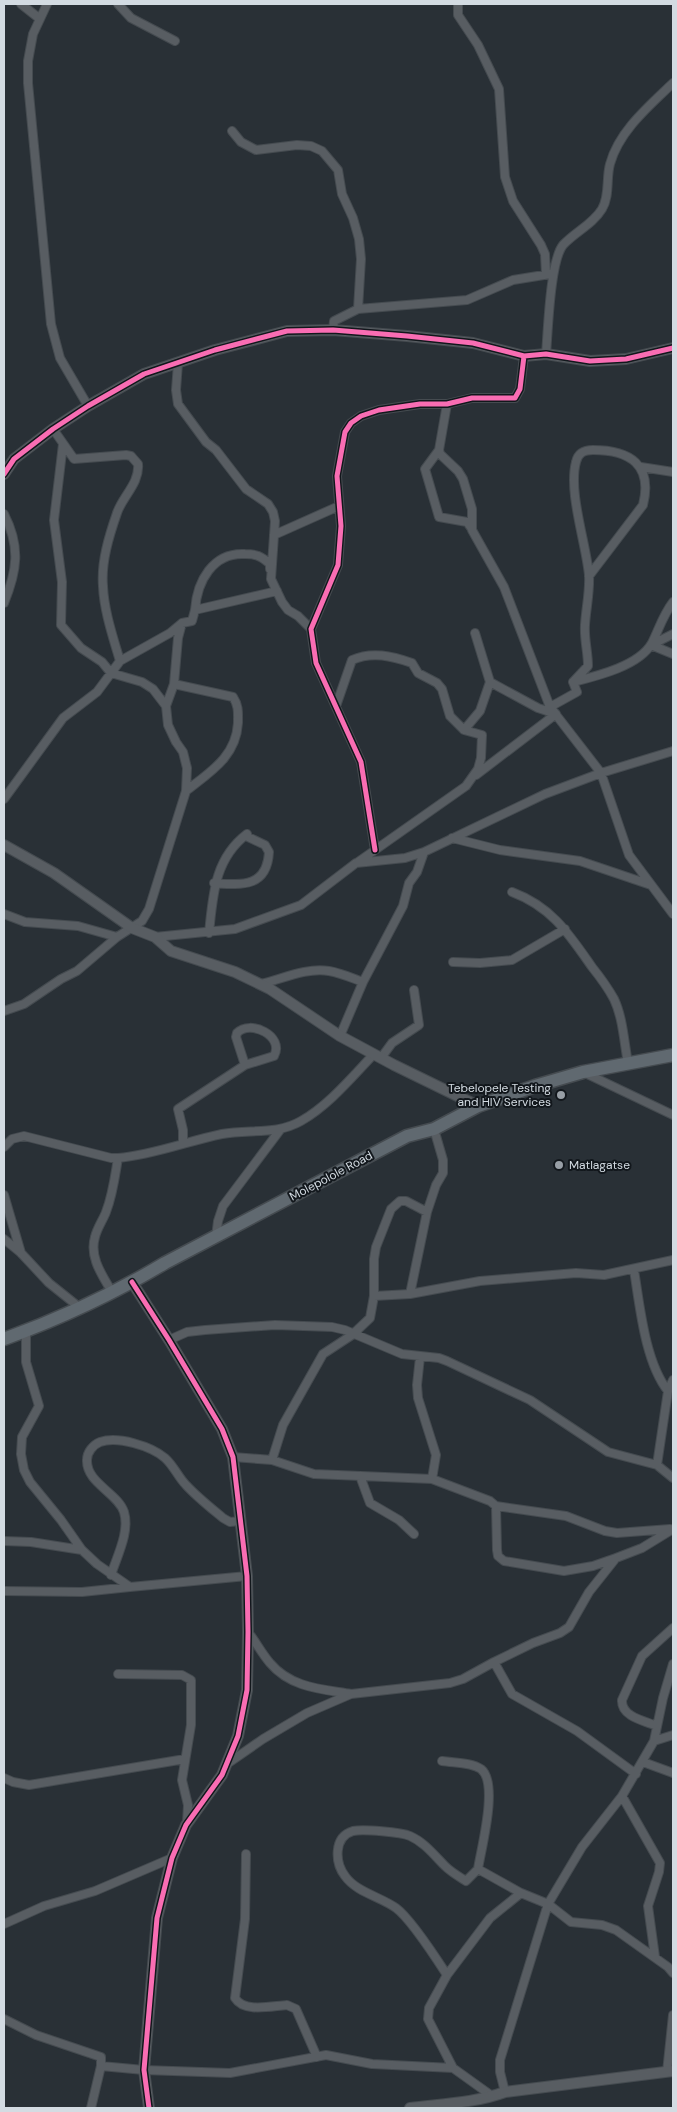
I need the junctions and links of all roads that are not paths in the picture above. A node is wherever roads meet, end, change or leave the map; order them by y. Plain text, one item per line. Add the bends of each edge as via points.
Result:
1 (21, 4) edge
2 (47, 4) edge
3 (118, 4) edge
4 (458, 4) edge
5 (40, 19) junction
6 (175, 41) dead end
7 (673, 84) edge
8 (232, 131) dead end
9 (550, 274) junction
10 (358, 309) junction
11 (333, 330) junction
12 (673, 348) edge
13 (546, 354) junction
14 (524, 356) junction
15 (178, 363) junction
16 (447, 404) junction
17 (88, 406) junction
18 (53, 429) junction
19 (63, 444) junction
20 (439, 450) junction
21 (641, 467) junction
22 (673, 472) edge
23 (4, 474) edge
24 (339, 506) junction
25 (4, 514) edge
26 (472, 530) junction
27 (274, 535) junction
28 (589, 576) junction
29 (271, 579) junction
30 (277, 591) junction
31 (673, 602) edge
32 (4, 603) edge
33 (195, 610) junction
34 (182, 623) junction
35 (311, 629) junction
36 (475, 632) dead end
37 (673, 634) edge
38 (651, 645) junction
39 (673, 654) edge
40 (120, 661) junction
41 (111, 673) junction
42 (490, 682) junction
43 (573, 682) junction
44 (174, 684) junction
45 (166, 706) junction
46 (336, 706) junction
47 (553, 711) junction
48 (464, 730) junction
49 (673, 751) edge
50 (601, 773) junction
51 (474, 777) junction
52 (186, 791) junction
53 (4, 800) edge
54 (452, 838) junction
55 (4, 845) edge
56 (375, 850) junction
57 (424, 852) junction
58 (356, 863) junction
59 (214, 884) junction
60 (653, 886) junction
61 (512, 892) dead end
62 (4, 914) edge
63 (673, 914) edge
64 (132, 928) junction
65 (565, 929) junction
66 (209, 933) junction
67 (116, 937) junction
68 (155, 937) junction
69 (453, 962) dead end
70 (363, 982) junction
71 (261, 984) junction
72 (414, 990) dead end
73 (4, 1011) edge
74 (340, 1036) junction
75 (673, 1055) edge
76 (378, 1056) junction
77 (628, 1063) junction
78 (244, 1066) junction
79 (583, 1072) junction
80 (478, 1106) junction
81 (673, 1115) edge
82 (434, 1129) junction
83 (280, 1130) junction
84 (183, 1143) junction
85 (4, 1147) edge
86 (118, 1158) junction
87 (4, 1196) edge
88 (428, 1212) junction
89 (216, 1237) junction
90 (4, 1240) edge
91 (21, 1253) junction
92 (673, 1260) edge
93 (634, 1270) junction
94 (132, 1282) junction
95 (112, 1292) junction
96 (410, 1294) junction
97 (374, 1296) junction
98 (79, 1307) junction
99 (26, 1331) junction
100 (352, 1335) junction
101 (4, 1339) edge
102 (169, 1340) junction
103 (420, 1357) junction
104 (673, 1380) edge
105 (668, 1391) junction
106 (233, 1457) junction
107 (272, 1460) junction
108 (657, 1464) junction
109 (360, 1476) junction
110 (673, 1478) edge
111 (432, 1479) junction
112 (496, 1506) junction
113 (240, 1521) junction
114 (673, 1529) edge
115 (414, 1534) dead end
116 (4, 1541) edge
117 (82, 1550) junction
118 (616, 1558) junction
119 (111, 1575) junction
120 (247, 1576) junction
121 (130, 1587) junction
122 (4, 1591) edge
123 (673, 1628) edge
124 (248, 1632) junction
125 (494, 1662) junction
126 (673, 1664) edge
127 (118, 1674) dead end
128 (351, 1694) junction
129 (657, 1726) junction
130 (673, 1735) edge
131 (654, 1741) junction
132 (185, 1759) junction
133 (442, 1761) dead end
134 (643, 1762) junction
135 (227, 1764) junction
136 (673, 1773) edge
137 (636, 1774) junction
138 (4, 1778) edge
139 (622, 1796) junction
140 (186, 1825) junction
141 (246, 1854) dead end
142 (172, 1858) junction
143 (478, 1869) junction
144 (522, 1893) junction
145 (548, 1904) junction
146 (4, 1924) edge
147 (655, 1957) junction
148 (673, 1973) edge
149 (447, 1975) junction
150 (673, 2015) edge
151 (4, 2020) edge
152 (317, 2056) junction
153 (101, 2066) junction
154 (453, 2068) junction
155 (144, 2070) junction
156 (670, 2072) edge
157 (505, 2092) junction
158 (492, 2096) junction
159 (448, 2106) edge
160 (91, 2108) edge
161 (149, 2108) edge
162 (410, 2108) edge

1 - 5 street
2 - 5 street
3 - 6 street via 131,18
4 - 9 street via 458,15 478,45 499,89 506,176 513,201 541,245
5 - 17 street via 32,34 28,83 50,324 60,358
7 - 9 street via 627,131 610,162 603,208 562,246
8 - 10 street via 241,142 256,150 311,146 322,152 338,170 342,194 359,239
9 - 10 street via 513,280 467,300
9 - 13 street
10 - 11 street via 334,321
11 - 14 street via 473,343
11 - 15 street via 287,331
12 - 13 street via 607,362
13 - 14 street
14 - 16 street via 520,389 515,398 472,398
15 - 17 street via 144,374
15 - 27 street via 178,404 246,489 268,504 275,521
16 - 20 street
16 - 24 street via 379,410 352,423 346,432 337,476
17 - 18 street
18 - 19 street
18 - 23 street via 14,459
19 - 40 street via 74,459 126,455 138,464 137,477 115,518 108,540 103,575 104,594
19 - 41 street via 54,520 62,582 60,625
20 - 26 street via 463,479 472,509
20 - 26 street via 425,469 439,517 467,522
21 - 22 street
21 - 28 street via 646,492 643,505
21 - 28 street via 627,456 598,450 587,450 576,460 576,497
24 - 27 street
24 - 35 street via 338,565
25 - 32 street via 14,543 16,562
26 - 47 street via 504,588
27 - 29 street
28 - 43 street via 584,636 588,666
29 - 30 street
29 - 33 street via 270,564 257,554 237,553 224,557 207,572
30 - 33 street
30 - 35 street via 288,610
31 - 38 street via 662,617
33 - 34 street via 192,621
34 - 40 street
34 - 44 street
35 - 46 street via 316,663
36 - 42 street
37 - 38 street
38 - 39 street
38 - 43 street via 609,673
40 - 41 street
41 - 45 street via 142,682
41 - 53 street via 93,696 63,718
42 - 47 street via 538,708
42 - 48 street via 480,711
43 - 47 street via 577,692
44 - 45 street
44 - 52 street via 233,697 238,706 232,749 216,768
45 - 52 street via 168,725 187,768
46 - 48 street via 352,660 364,655 387,656 412,663 418,673 437,683 450,716
46 - 56 street via 362,762
47 - 50 street
47 - 51 street
48 - 51 street via 482,735 481,758
49 - 50 street
50 - 54 street via 545,794
50 - 60 street via 624,845
51 - 56 street via 457,793
52 - 64 street via 149,909 142,921
54 - 57 street
54 - 60 street via 500,850 580,860
55 - 64 street via 54,873
56 - 58 street
57 - 58 street via 405,858
57 - 70 street via 402,906
58 - 66 street via 301,905 235,929
59 - 59 street via 235,843 247,834 269,852 262,874 251,883 244,886
59 - 66 street
60 - 63 street
61 - 65 street via 535,902
62 - 67 street via 25,922 78,926
64 - 67 street
64 - 68 street
65 - 69 street via 512,960
65 - 77 street via 614,999
66 - 68 street
67 - 73 street via 77,971 24,1004
68 - 71 street via 171,951
70 - 71 street via 320,970
70 - 74 street
71 - 74 street
72 - 76 street via 419,1024
74 - 76 street
75 - 77 main road, Molepolole Road
76 - 80 street
76 - 83 street via 324,1106 300,1122
77 - 79 main road, Molepolole Road
78 - 78 street via 237,1032 245,1028 259,1029 268,1034 277,1047 274,1056
78 - 84 street via 178,1109
79 - 80 main road, Molepolole Road
79 - 81 street
80 - 82 main road, Molepolole Road
82 - 88 street via 443,1160 443,1173
82 - 89 main road, Molepolole Road via 407,1136
83 - 84 street via 245,1131
83 - 89 street via 223,1206
84 - 86 street
85 - 86 street via 12,1139 24,1136
86 - 95 street via 112,1193 94,1246 98,1270
87 - 91 street
88 - 96 street
88 - 97 street via 406,1201 400,1201 391,1209 374,1254
89 - 94 main road, Molepolole Road
90 - 91 street
91 - 98 street via 49,1283
92 - 93 street
93 - 96 street via 604,1275 576,1273 480,1282
93 - 105 street via 645,1336 660,1380
94 - 95 main road, Molepolole Road
94 - 102 street
95 - 98 main road, Molepolole Road
96 - 97 street
97 - 100 street via 370,1318
98 - 99 main road, Molepolole Road
99 - 101 main road, Molepolole Road
99 - 117 street via 26,1362 39,1406 22,1437 24,1470
100 - 102 street via 332,1327 275,1325 186,1332
100 - 103 street via 402,1354
100 - 107 street via 323,1354 283,1425
102 - 106 street via 222,1429
103 - 108 street via 440,1358 530,1400 608,1452
103 - 111 street via 418,1398 436,1455
104 - 105 street
105 - 108 street
106 - 107 street
106 - 113 street
107 - 109 street via 314,1474
108 - 110 street
109 - 111 street
109 - 115 street via 370,1504 399,1520
111 - 112 street via 490,1500
112 - 114 street via 566,1516 617,1533
112 - 118 street via 497,1550 504,1561 564,1571
113 - 119 street via 230,1522 223,1518 185,1484 164,1457 155,1452 116,1440 95,1444 87,1460 89,1469 124,1511 122,1542
113 - 120 street
114 - 118 street via 642,1548
116 - 117 street
117 - 119 street
118 - 125 street via 588,1592 569,1627
119 - 121 street
120 - 121 street
120 - 124 street
121 - 122 street via 82,1592
123 - 129 street via 642,1656 621,1706 627,1714
124 - 128 street via 270,1663 289,1680 307,1687
124 - 135 street via 245,1705
125 - 128 street via 450,1683
125 - 137 street via 512,1694 577,1731
126 - 129 street
127 - 132 street via 182,1674 191,1680 192,1725
128 - 135 street via 307,1713
129 - 131 street
130 - 131 street
131 - 134 street
132 - 138 street via 30,1785
132 - 140 street via 182,1780 188,1805
133 - 143 street via 473,1766 486,1776 489,1802
134 - 136 street
134 - 137 street
135 - 140 street
137 - 139 street
139 - 145 street via 579,1852
139 - 147 street via 660,1863 648,1906
140 - 142 street
141 - 152 street via 246,1919 235,1998 242,2006 248,2007 292,2006
142 - 146 street via 95,1891 44,1906
142 - 155 street via 154,1937
143 - 144 street
143 - 149 street via 466,1881 446,1867 421,1842 395,1832 354,1831 339,1843 337,1858 345,1877 402,1914
144 - 145 street
144 - 149 street via 490,1918
145 - 147 street via 571,1922 616,1930
145 - 157 street via 500,2060
147 - 148 street
149 - 154 street via 429,2008 428,2019
150 - 156 street
151 - 153 street via 36,2035 101,2057
152 - 154 street via 336,2055 372,2064
152 - 155 street via 235,2073
153 - 155 street
153 - 160 street
154 - 158 street
155 - 161 street
156 - 157 street
157 - 158 street
158 - 159 street
159 - 162 street

